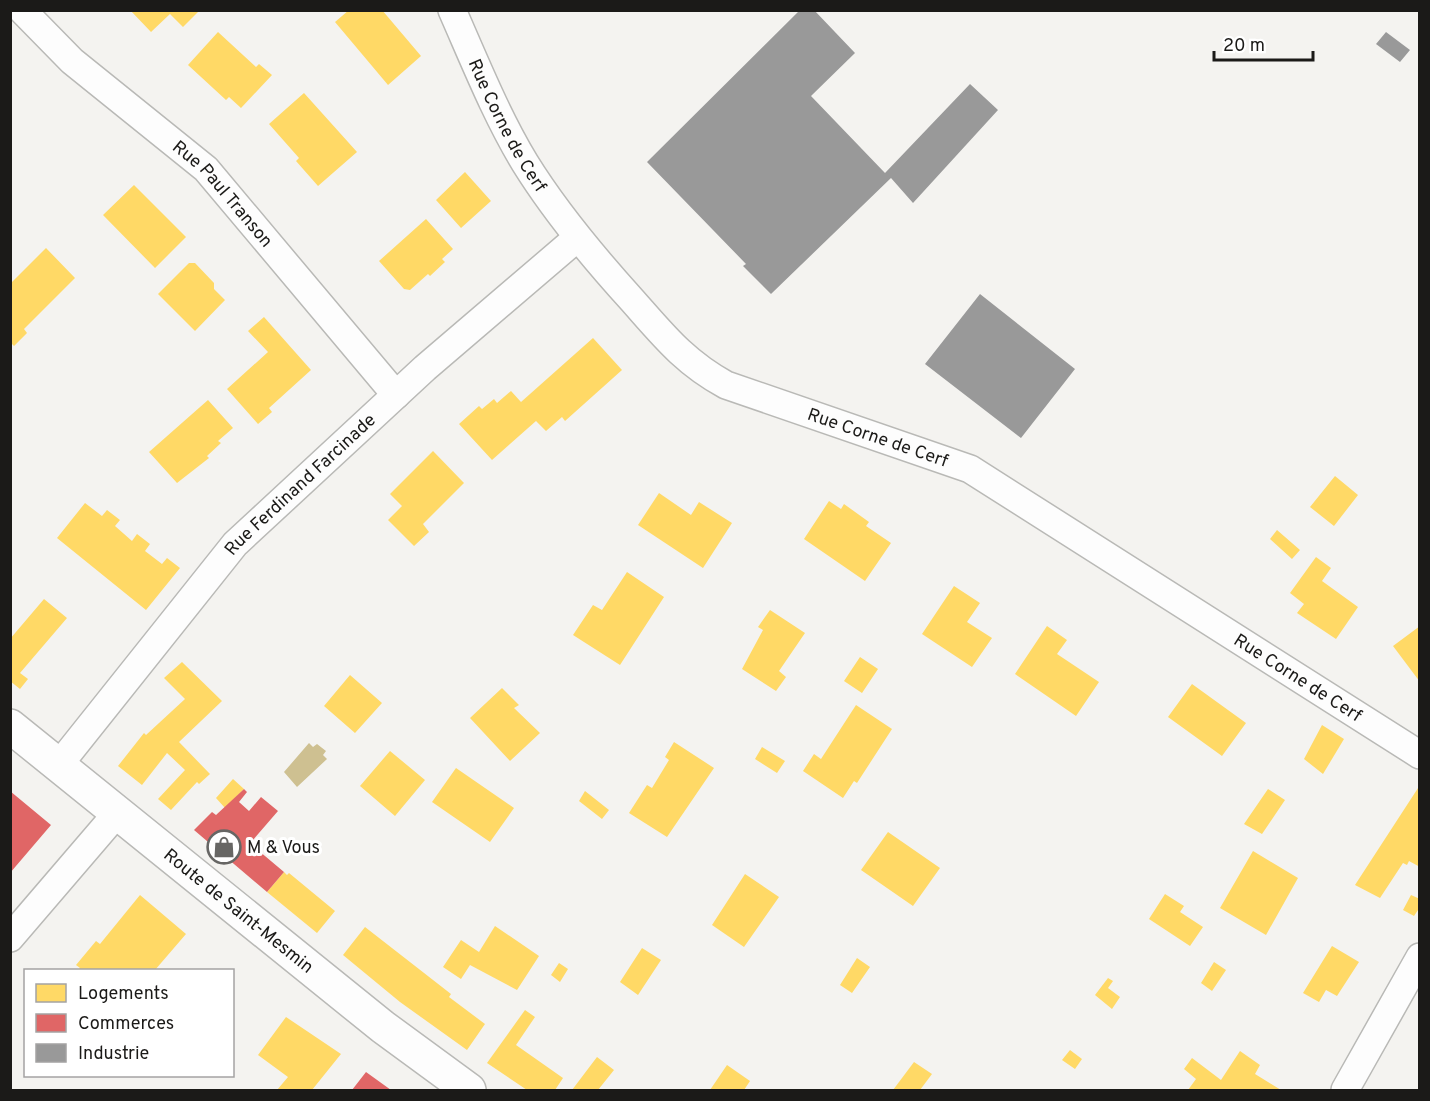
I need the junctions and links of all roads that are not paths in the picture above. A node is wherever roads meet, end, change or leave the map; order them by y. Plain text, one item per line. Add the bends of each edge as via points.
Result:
1 (452, 10) edge
2 (26, 12) edge
3 (577, 238) junction
4 (396, 395) junction
5 (10, 726) edge
6 (1419, 755) edge
7 (58, 766) junction
8 (118, 812) junction
9 (10, 939) edge
10 (1419, 957) edge
11 (469, 1090) edge
12 (1345, 1090) edge

1 - 3 street, Rue Corne de Cerf via 506,128
2 - 4 street, Rue Paul Transon via 72,61 206,169
3 - 4 street, Rue Ferdinand Farcinade
3 - 6 street, Rue Corne de Cerf via 698,370 726,385 970,469
4 - 7 street, Rue Ferdinand Farcinade via 235,544
5 - 7 main road, Route de Saint-Mesmin
7 - 8 main road, Route de Saint-Mesmin
8 - 9 street
8 - 11 main road, Route de Saint-Mesmin via 383,1027
10 - 12 street

